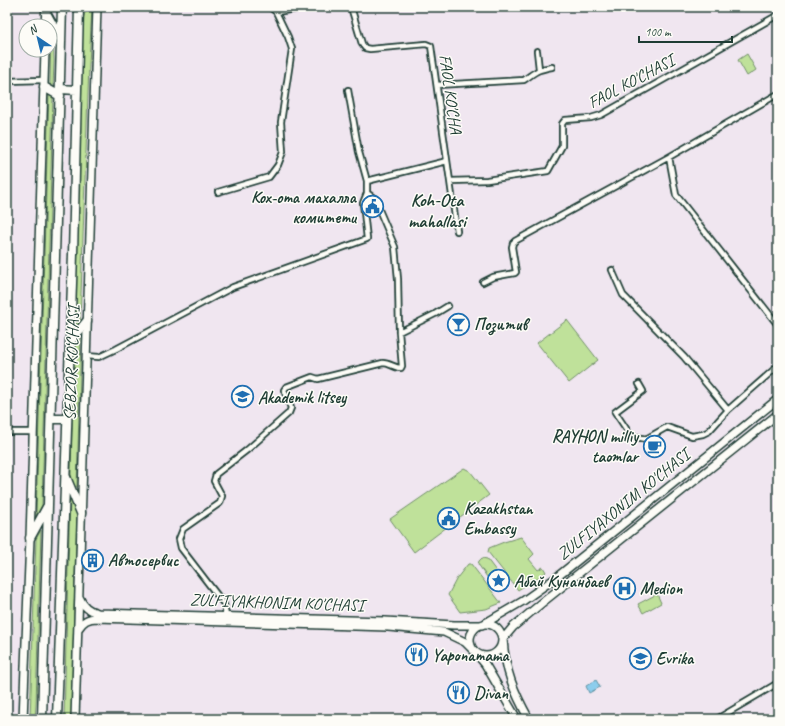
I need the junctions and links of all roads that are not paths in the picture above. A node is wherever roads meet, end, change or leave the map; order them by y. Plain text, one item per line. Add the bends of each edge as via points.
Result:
1 (62, 7) edge
2 (79, 7) edge
3 (97, 7) edge
4 (270, 7) edge
5 (309, 7) edge
6 (351, 7) edge
7 (46, 10) edge
8 (276, 12) junction
9 (778, 15) edge
10 (62, 41) junction
11 (537, 51) dead end
12 (44, 58) edge
13 (552, 67) dead end
14 (539, 69) junction
15 (7, 81) edge
16 (44, 83) junction
17 (437, 84) junction
18 (77, 90) junction
19 (348, 90) dead end
20 (60, 92) junction
21 (778, 94) edge
22 (669, 157) junction
23 (447, 161) junction
24 (367, 181) junction
25 (450, 181) junction
26 (218, 192) dead end
27 (367, 193) junction
28 (457, 231) dead end
29 (612, 270) dead end
30 (483, 282) dead end
31 (448, 306) dead end
32 (87, 321) junction
33 (778, 325) edge
34 (399, 332) junction
35 (70, 342) junction
36 (86, 356) junction
37 (778, 366) edge
38 (639, 384) dead end
39 (778, 399) edge
40 (728, 410) junction
41 (778, 414) edge
42 (50, 419) junction
43 (67, 419) junction
44 (7, 432) edge
45 (33, 432) junction
46 (65, 475) junction
47 (49, 504) junction
48 (82, 513) junction
49 (30, 538) junction
50 (79, 597) junction
51 (226, 616) junction
52 (482, 625) junction
53 (78, 631) junction
54 (503, 639) junction
55 (475, 652) junction
56 (778, 683) edge
57 (22, 719) edge
58 (42, 719) edge
59 (57, 719) edge
60 (75, 719) edge
61 (517, 719) edge
62 (529, 719) edge
63 (717, 719) edge

1 - 10 main road, SEBZOR KO‘CHASI
2 - 18 main road, SEBZOR KO‘CHASI
3 - 32 main road, SEBZOR KO‘CHASI
4 - 8 street
5 - 8 street
6 - 17 street, FAOL KO'CHA via 362,44 367,49 429,45 432,49
7 - 10 main road
8 - 26 street via 292,49 281,122 283,152 269,177
9 - 25 street, FAOL KO'CHASI via 601,115 565,120 562,124 562,146 548,172 487,180
10 - 20 main road, SEBZOR KO‘CHASI
11 - 14 street
12 - 16 main road, SEBZOR KO‘CHASI
13 - 14 street
14 - 17 street via 524,80
15 - 16 street
16 - 20 main road
16 - 45 main road, SEBZOR KO‘CHASI
17 - 23 street, FAOL KO'CHA
18 - 20 main road
18 - 35 main road, SEBZOR KO‘CHASI
19 - 24 street
20 - 42 main road, SEBZOR KO‘CHASI
21 - 22 street
22 - 30 street via 512,243 516,272
22 - 33 street via 676,195
23 - 24 street
23 - 25 street, FAOL KO'CHA
24 - 27 street
25 - 28 street, FAOL KO'CHA
27 - 34 street via 374,198 395,247
27 - 36 street via 363,203 367,239 233,288 99,357
29 - 40 street via 623,296 684,357
31 - 34 street
32 - 35 main road
32 - 36 main road, SEBZOR KO‘CHASI
34 - 51 street via 401,368 383,363 318,379 312,377 286,387 284,390 290,408 289,413 216,474 214,480 222,496 220,503 183,529 179,544 224,604
35 - 43 main road, SEBZOR KO‘CHASI
36 - 48 main road, SEBZOR KO‘CHASI
37 - 40 street
38 - 40 street via 643,391 615,412 632,437 646,439 667,427 699,436 709,431
39 - 52 main road, ZULFIYAXONIM KO'CHASI via 557,577
41 - 54 main road, ZULFIYAXONIM KO'CHASI via 543,602 513,627
42 - 43 main road
42 - 47 main road, SEBZOR KO‘CHASI
43 - 46 main road, SEBZOR KO‘CHASI
44 - 45 street
45 - 49 main road, SEBZOR KO‘CHASI
46 - 48 main road
46 - 59 main road, SEBZOR KO‘CHASI
47 - 49 main road
47 - 58 main road, SEBZOR KO‘CHASI
48 - 50 main road, SEBZOR KO‘CHASI
49 - 57 main road, SEBZOR KO‘CHASI
50 - 51 main road, ZULFIYAKHONIM KO'CHASI via 85,607 98,612
50 - 53 main road, SEBZOR KO‘CHASI
51 - 52 main road, ZULFIYAKHONIM KO'CHASI
52 - 54 main road via 496,627
52 - 55 main road via 473,631 471,636
53 - 55 main road, ZULFIYAKHONIM KO'CHASI via 81,625 91,618 388,627 444,632 465,642
53 - 60 main road, SEBZOR KO‘CHASI
54 - 55 main road via 500,650 490,656
54 - 62 main road via 510,680 516,697
55 - 61 main road, ZULFIYAKHONIM KO'CHASI via 486,664
56 - 63 street

